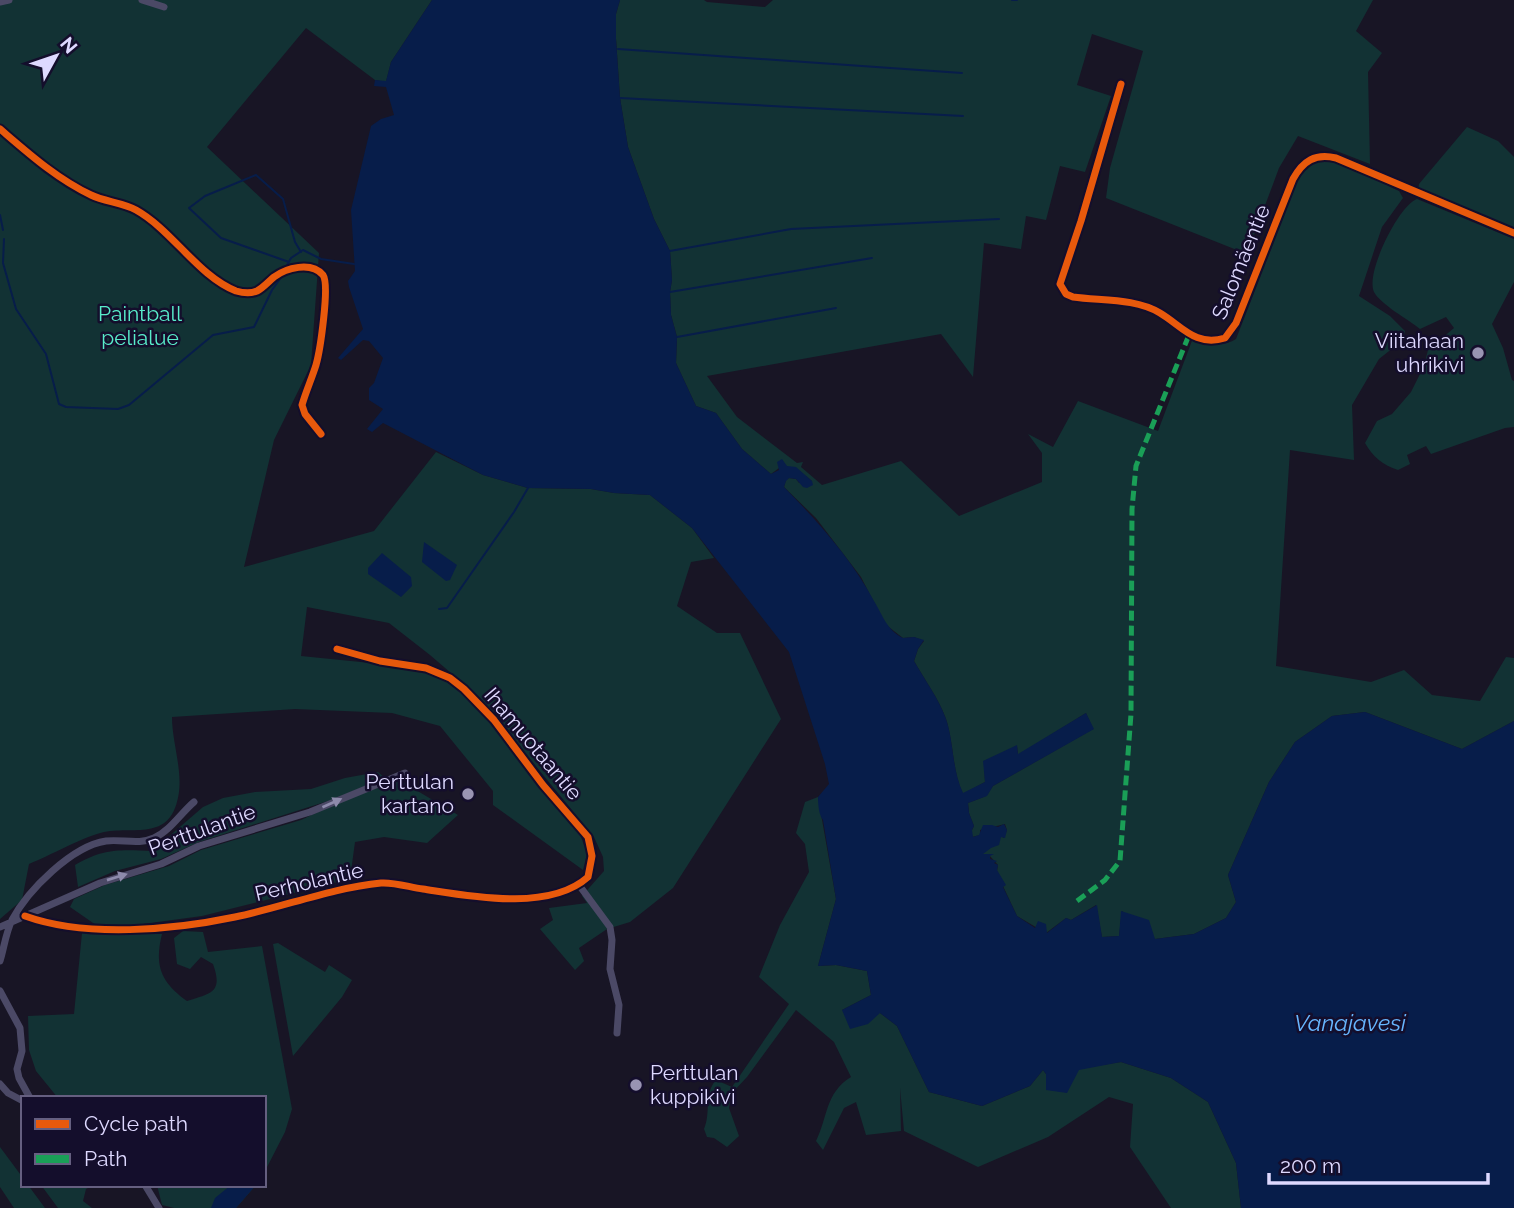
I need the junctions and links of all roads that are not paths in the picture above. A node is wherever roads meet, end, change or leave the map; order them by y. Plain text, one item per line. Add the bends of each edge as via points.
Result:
1 (9, 0) edge
2 (142, 0) edge
3 (0, 2) edge
4 (164, 7) dead end
5 (1121, 84) dead end
6 (0, 129) edge
7 (1514, 233) edge
8 (321, 434) dead end
9 (337, 649) dead end
10 (405, 774) dead end
11 (194, 802) dead end
12 (579, 885) junction
13 (25, 916) junction
14 (11, 923) junction
15 (0, 927) edge
16 (0, 961) edge
17 (0, 992) edge
18 (617, 1033) dead end
19 (0, 1084) edge
20 (29, 1096) edge
21 (21, 1100) edge
22 (146, 1187) edge
23 (159, 1208) edge

1 - 3 street
2 - 4 street
5 - 7 street, Salomäentie via 1060,284 1073,297 1149,308 1189,335 1225,338 1236,323 1293,179 1306,162 1318,157 1336,158
6 - 8 street via 54,173 92,195 136,210 234,290 250,293 275,276 299,268 321,274 326,288 322,323 316,364 302,405
9 - 12 street, Ihamuotaantie via 426,668 464,689 584,831 591,847 590,867
13 -> 10 street, Perttulantie via 199,846 310,812
11 - 14 street, Perttulantie via 157,837 144,842 104,841 64,862 26,900
12 - 13 street, Perholantie via 540,897 495,898 383,883 235,917 124,931
12 - 18 street via 610,927 610,969 619,1005
13 - 14 street, Perttulantie
14 - 15 street, Perttulantie
14 - 16 street
17 - 20 street via 20,1028 22,1051 17,1069
19 - 21 street
22 - 23 street

